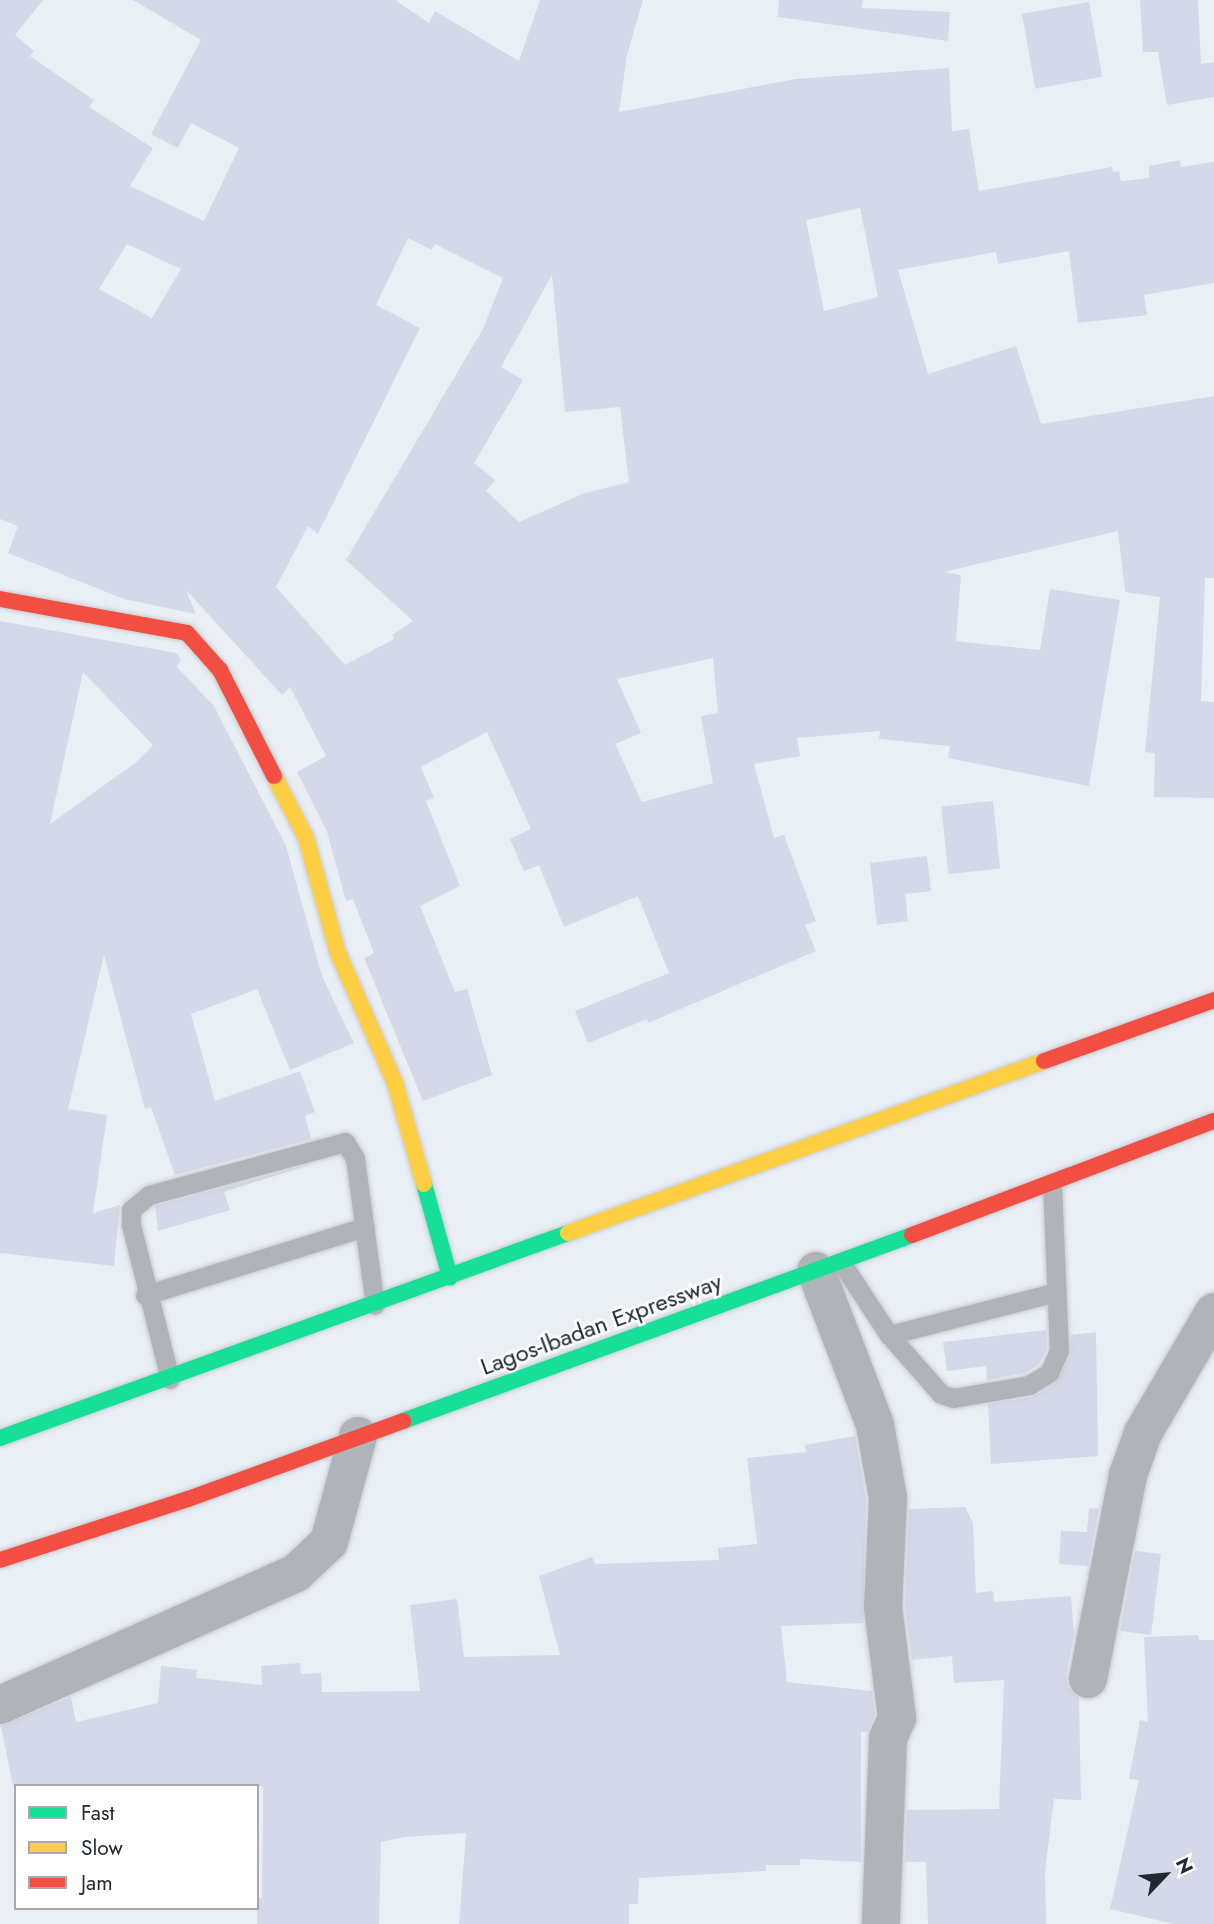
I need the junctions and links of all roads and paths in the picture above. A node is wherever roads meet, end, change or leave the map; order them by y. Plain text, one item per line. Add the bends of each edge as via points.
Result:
1 (0, 599) edge
2 (1214, 999) edge
3 (1214, 1121) edge
4 (1052, 1184) junction
5 (365, 1227) junction
6 (828, 1267) junction
7 (450, 1277) junction
8 (1056, 1292) junction
9 (145, 1295) junction
10 (375, 1305) junction
11 (1214, 1312) edge
12 (889, 1335) junction
13 (170, 1379) junction
14 (358, 1436) junction
15 (0, 1438) edge
16 (0, 1560) edge
17 (1087, 1679) dead end
18 (0, 1705) edge
19 (881, 1924) edge

1 - 7 main road via 187,633 220,670 306,838 338,953 395,1083
2 - 7 main road
3 - 4 main road, Lagos-Ibadan Expressway
4 - 6 main road, Lagos-Ibadan Expressway
4 - 8 lane
5 - 9 lane
5 - 9 lane via 355,1158 345,1142 149,1195 131,1210
5 - 10 lane
6 - 12 lane
6 - 14 main road, Lagos-Ibadan Expressway
6 - 19 street via 875,1425 888,1498 883,1607 897,1718 888,1738
7 - 10 main road
8 - 12 lane
8 - 12 lane via 1059,1351 1049,1373 1029,1385 953,1398 941,1394
9 - 13 lane
10 - 13 main road
11 - 17 street via 1143,1433 1128,1475
13 - 15 main road
14 - 16 main road, Lagos-Ibadan Expressway via 74,1539
14 - 18 street via 329,1542 296,1573

